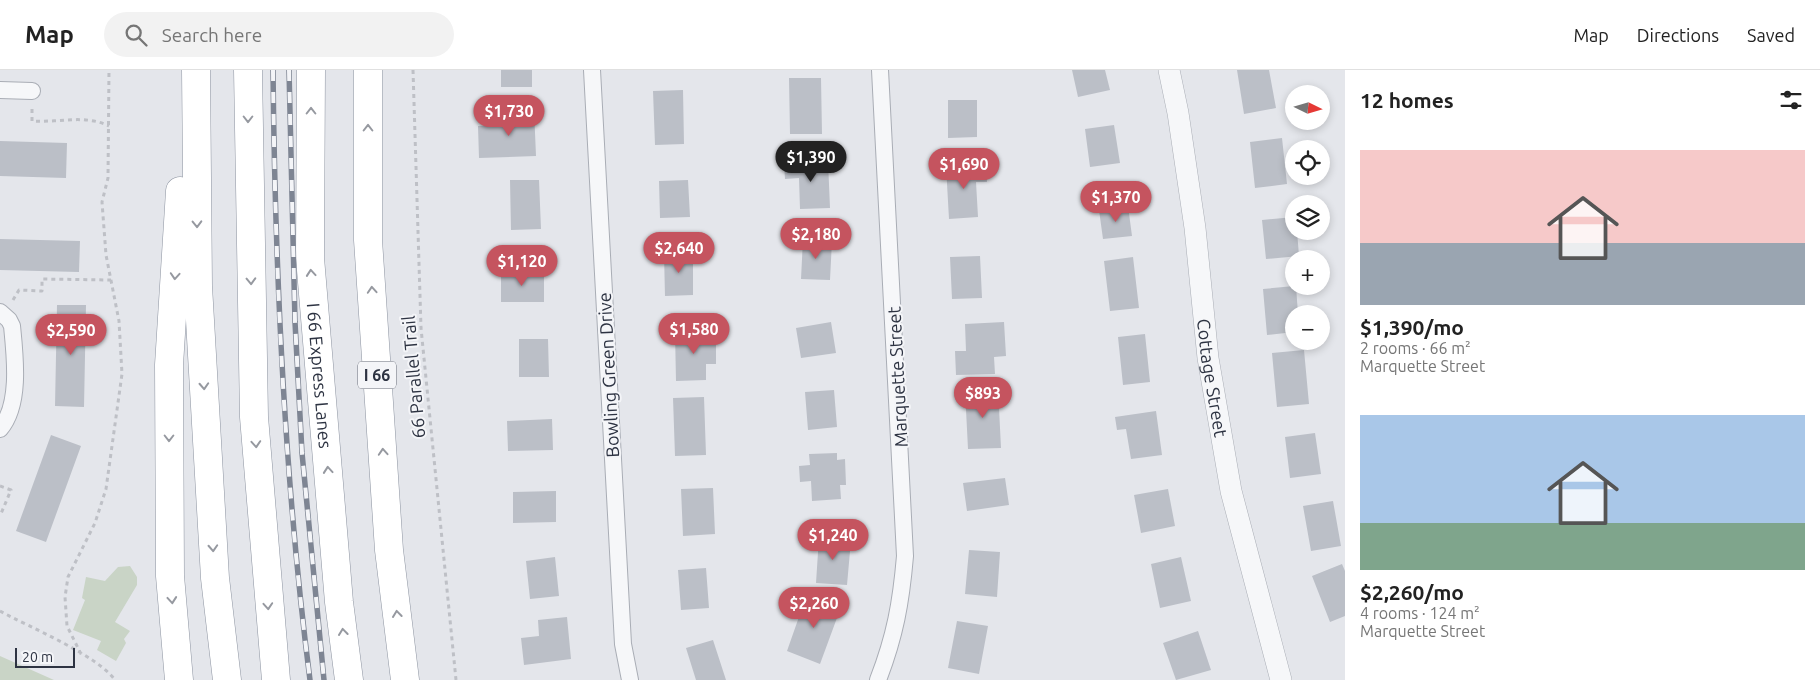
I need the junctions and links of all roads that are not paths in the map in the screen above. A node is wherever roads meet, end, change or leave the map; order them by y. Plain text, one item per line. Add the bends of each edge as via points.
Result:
1 (189, 70) edge
2 (196, 70) edge
3 (248, 70) edge
4 (311, 70) edge
5 (368, 70) edge
6 (592, 70) edge
7 (880, 70) edge
8 (1169, 70) edge
9 (0, 90) edge
10 (32, 91) road end
11 (2, 314) edge
12 (0, 429) edge
13 (179, 680) edge
14 (227, 680) edge
15 (276, 680) edge
16 (349, 680) edge
17 (405, 680) edge
18 (630, 680) edge
19 (878, 680) edge
20 (1281, 680) edge

1 -> 13 highway via 169,365 170,576
2 -> 14 highway via 198,295 215,578
3 -> 15 highway via 254,417
16 -> 4 highway, I 66 Express Lanes via 339,602 310,258
17 -> 5 highway, I 66 via 389,550 368,240
6 - 18 street, Bowling Green Drive via 622,634
7 - 19 street, Marquette Street via 905,556 896,630
8 - 20 street, Cottage Street via 1195,228 1208,358 1230,491
9 - 10 street
11 - 12 street via 12,326 14,395 9,418

